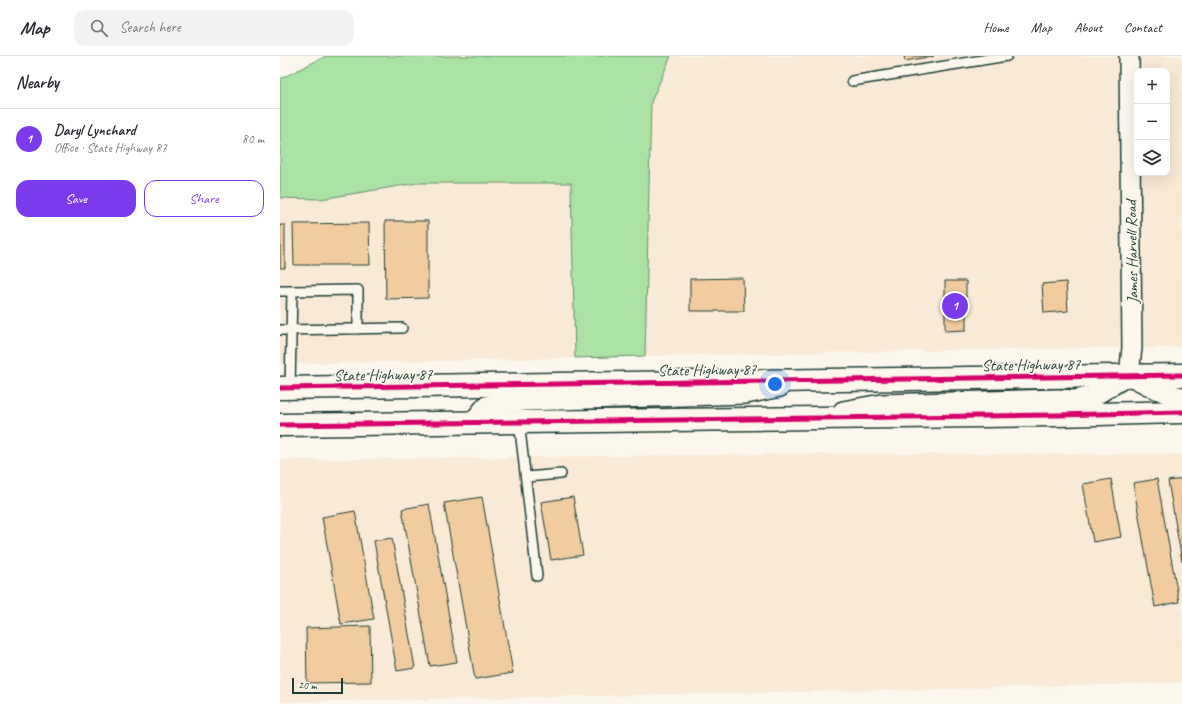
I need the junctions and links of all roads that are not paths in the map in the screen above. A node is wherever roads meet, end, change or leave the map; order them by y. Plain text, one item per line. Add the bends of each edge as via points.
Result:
1 (1007, 56) edge
2 (1129, 56) edge
3 (852, 81) dead end
4 (280, 291) edge
5 (292, 291) junction
6 (402, 328) dead end
7 (358, 329) junction
8 (280, 330) edge
9 (291, 330) junction
10 (1182, 374) edge
11 (1129, 375) junction
12 (814, 380) junction
13 (285, 388) edge
14 (1182, 397) edge
15 (1182, 412) edge
16 (803, 418) junction
17 (473, 422) junction
18 (519, 422) junction
19 (280, 425) edge
20 (561, 474) dead end
21 (526, 477) junction
22 (537, 576) dead end

1 - 3 lane
2 - 11 street, James Harvell Road via 1132,348
4 - 5 lane
5 - 7 lane via 358,290
5 - 9 lane
6 - 7 lane
7 - 9 lane
8 - 9 lane
9 - 13 lane
10 - 11 highway, State Highway 87
11 - 12 highway, State Highway 87
11 - 14 street via 1162,392
11 - 16 street via 1096,395 1075,400 882,404
12 - 13 highway, State Highway 87
12 - 17 street via 746,394 500,402 486,406
15 - 16 highway
16 - 18 highway
17 - 18 highway
17 - 19 highway
18 - 21 lane
20 - 21 lane
21 - 22 lane

